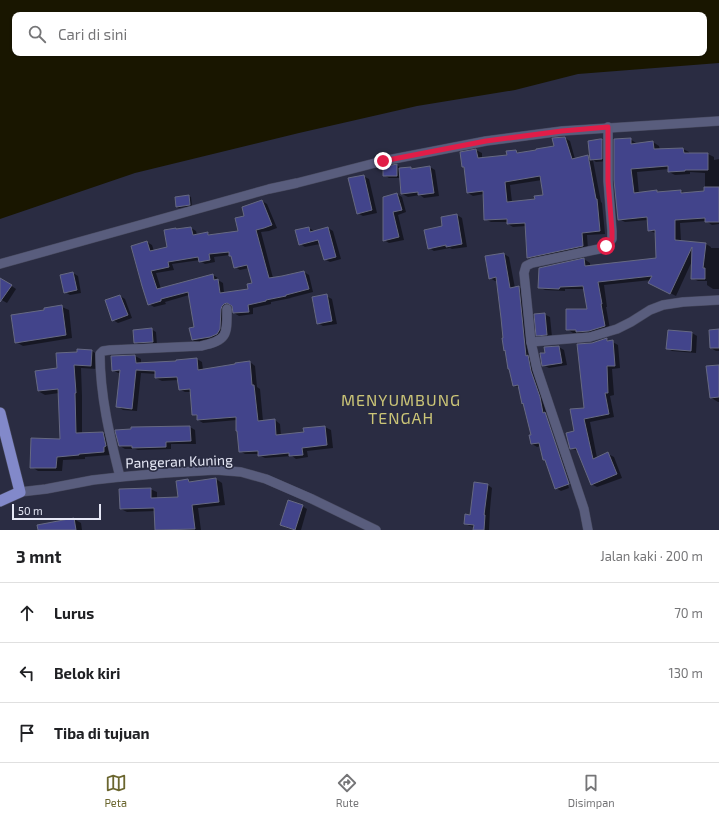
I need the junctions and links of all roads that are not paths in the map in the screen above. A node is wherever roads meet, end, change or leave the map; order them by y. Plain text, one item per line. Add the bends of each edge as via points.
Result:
1 (719, 121) edge
2 (608, 127) junction
3 (0, 264) edge
4 (719, 300) edge
5 (227, 309) dead end
6 (532, 342) junction
7 (0, 413) edge
8 (120, 477) junction
9 (20, 492) junction
10 (0, 500) edge
11 (376, 530) edge
12 (588, 530) edge

1 - 2 street
2 - 3 street via 486,141 383,161 269,189
2 - 6 street via 612,239 599,249 526,266 524,273
4 - 6 street via 663,304 631,322 590,337
5 - 8 street via 227,329 224,336 212,344 110,350 100,354 105,407
6 - 12 street via 537,369 584,509
7 - 9 main road
8 - 9 street, Pangeran Kuning
8 - 11 street, Pangeran Kuning via 216,470 241,472 266,479
9 - 10 main road

